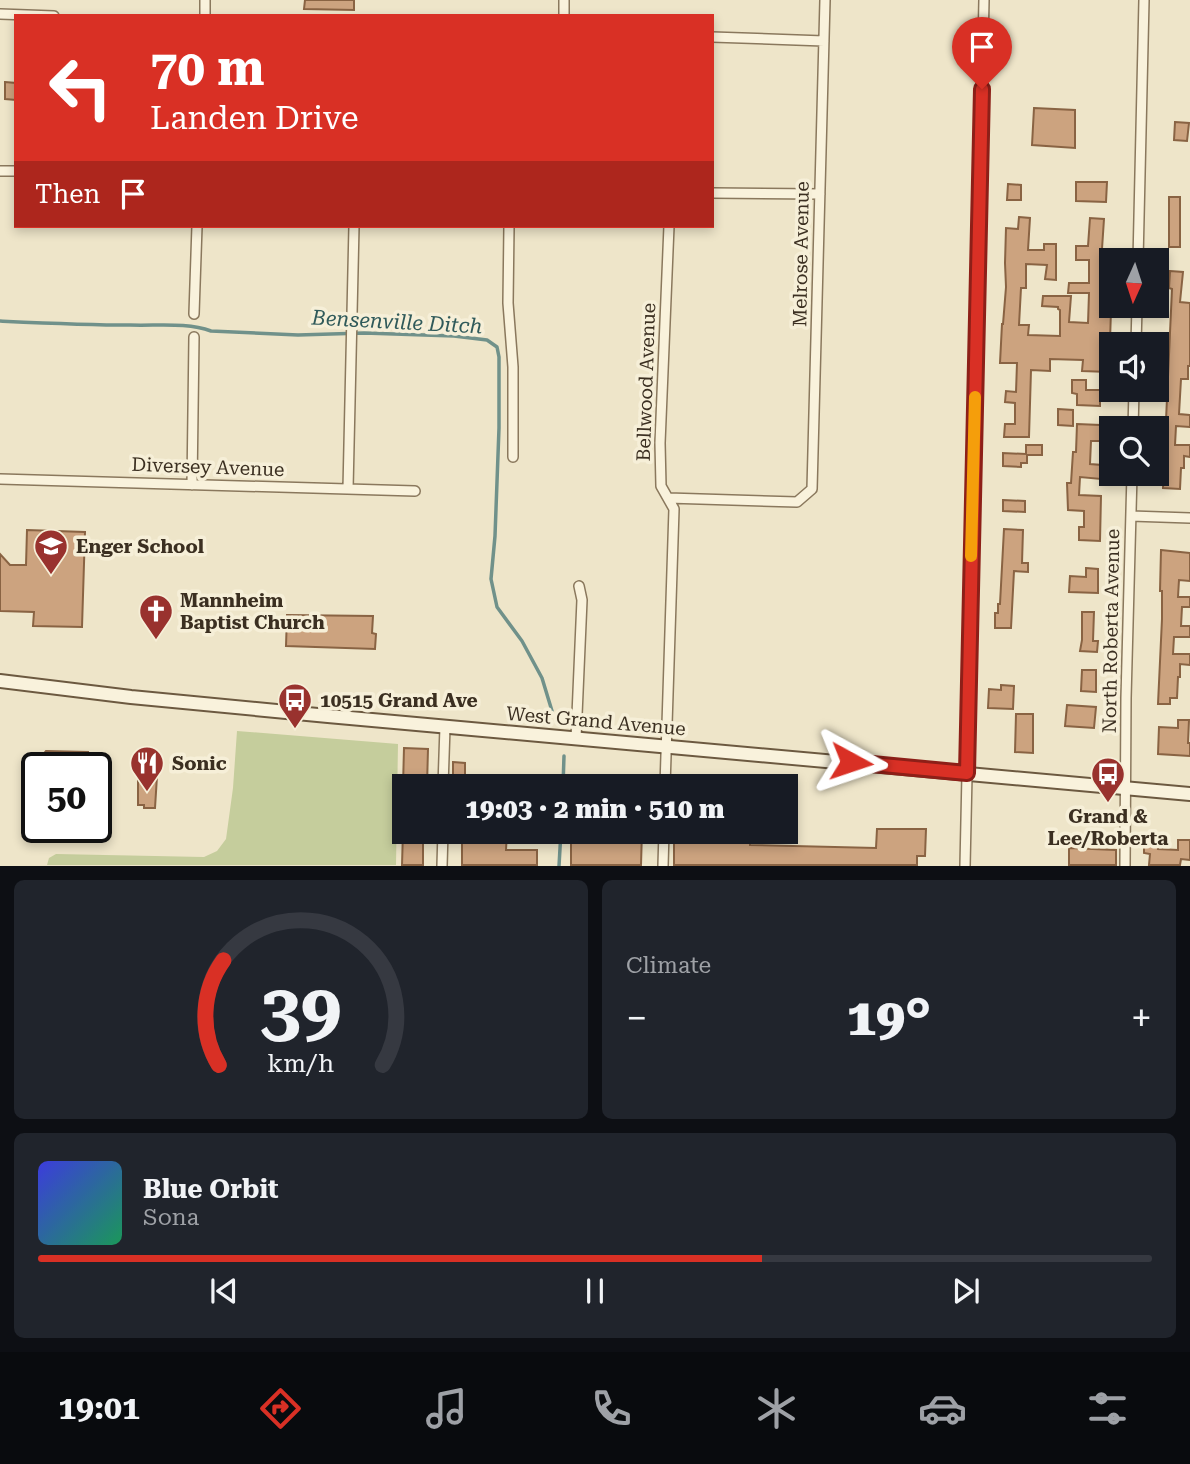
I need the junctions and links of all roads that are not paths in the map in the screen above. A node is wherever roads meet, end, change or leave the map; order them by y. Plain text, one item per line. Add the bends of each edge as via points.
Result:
1 (825, 0) edge
2 (984, 0) edge
3 (1144, 0) edge
4 (714, 37) edge
5 (824, 41) junction
6 (714, 193) edge
7 (820, 194) junction
8 (197, 228) edge
9 (354, 228) edge
10 (509, 228) edge
11 (669, 228) edge
12 (1138, 248) edge
13 (194, 314) dead end
14 (194, 337) dead end
15 (513, 457) dead end
16 (0, 479) edge
17 (192, 485) junction
18 (1132, 486) edge
19 (348, 489) junction
20 (415, 491) dead end
21 (668, 498) junction
22 (1131, 516) junction
23 (1190, 518) edge
24 (579, 586) dead end
25 (0, 681) edge
26 (444, 727) junction
27 (576, 738) junction
28 (667, 746) junction
29 (967, 773) junction
30 (443, 774) edge
31 (666, 774) edge
32 (1126, 788) junction
33 (1190, 793) edge
34 (443, 844) edge
35 (664, 844) edge
36 (442, 866) edge
37 (663, 866) edge
38 (965, 866) edge
39 (1125, 866) edge

1 - 5 street, Melrose Avenue
2 - 29 street
3 - 12 street
4 - 5 street
5 - 7 street, Melrose Avenue
6 - 7 street
7 - 21 street, Melrose Avenue via 812,489 797,502
8 - 13 street
9 - 19 street
10 - 15 street
11 - 21 street, Bellwood Avenue via 660,443 661,486
14 - 17 street
16 - 17 street, Diversey Avenue
17 - 19 street, Diversey Avenue
18 - 22 street, North Roberta Avenue
19 - 20 street, Diversey Avenue
21 - 28 street, Bellwood Avenue via 674,509
22 - 23 street
22 - 32 street, North Roberta Avenue
24 - 27 street
25 - 26 main road, West Grand Avenue
26 - 27 main road, West Grand Avenue
26 - 30 street
27 - 28 main road, West Grand Avenue
28 - 29 main road, West Grand Avenue
28 - 31 street, Bellwood Avenue
29 - 32 main road, West Grand Avenue
29 - 38 street
32 - 33 main road, West Grand Avenue
32 - 39 street, North Roberta Avenue
34 - 36 street
35 - 37 street

